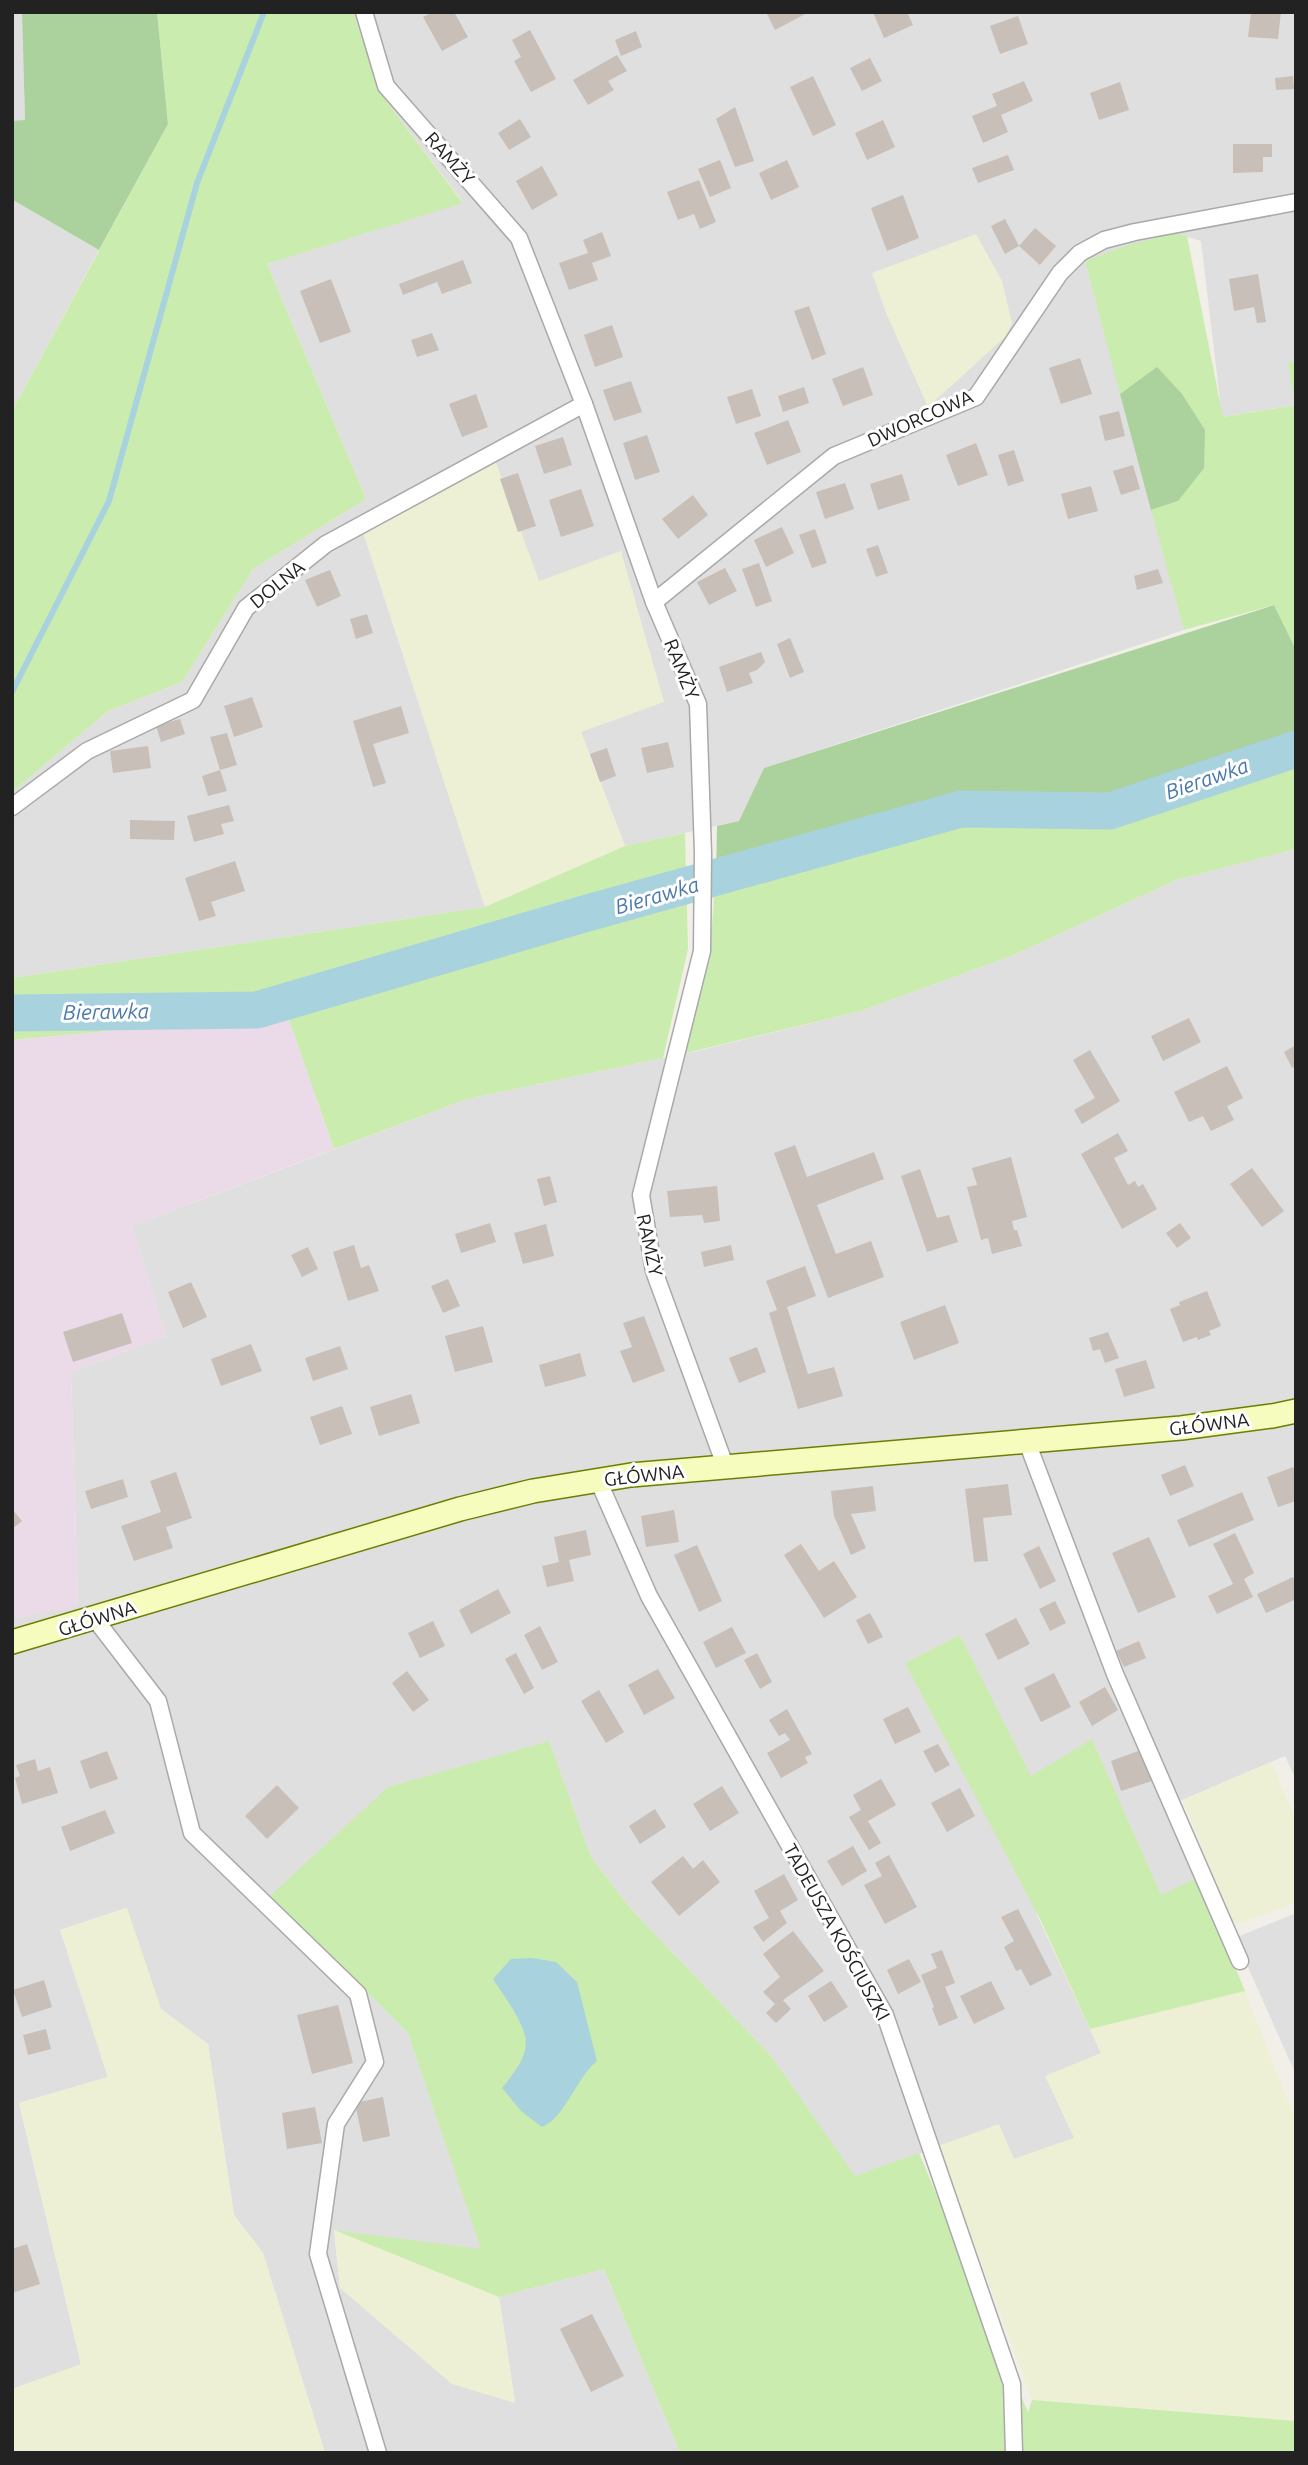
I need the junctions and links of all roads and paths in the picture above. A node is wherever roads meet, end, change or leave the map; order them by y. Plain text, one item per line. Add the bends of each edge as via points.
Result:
1 (364, 12) edge
2 (1296, 202) edge
3 (583, 404) junction
4 (654, 602) junction
5 (12, 807) edge
6 (1296, 1411) edge
7 (1027, 1442) junction
8 (726, 1468) junction
9 (597, 1480) junction
10 (94, 1619) junction
11 (12, 1642) edge
12 (1240, 1961) dead end
13 (376, 2446) edge
14 (1014, 2453) edge

1 - 3 street, RAMŻY via 386,86 519,238
2 - 4 street, DWORCOWA via 1135,232 1104,240 1080,253 1060,273 976,397 834,456
3 - 4 street, RAMŻY
3 - 5 street, DOLNA via 326,544 246,608 193,700 87,751
4 - 8 street, RAMŻY via 698,704 703,909 702,951 640,1195 654,1271
6 - 7 main road, GŁÓWNA via 1181,1428
7 - 8 main road, GŁÓWNA
7 - 12 street via 1115,1674
8 - 9 main road, GŁÓWNA
9 - 10 main road, GŁÓWNA via 460,1509
9 - 14 street, TADEUSZA KOŚCIUSZKI via 649,1596 886,2015 1012,2384
10 - 11 main road, GŁÓWNA
10 - 13 street via 158,1701 192,1833 358,1994 375,2062 336,2124 318,2254

